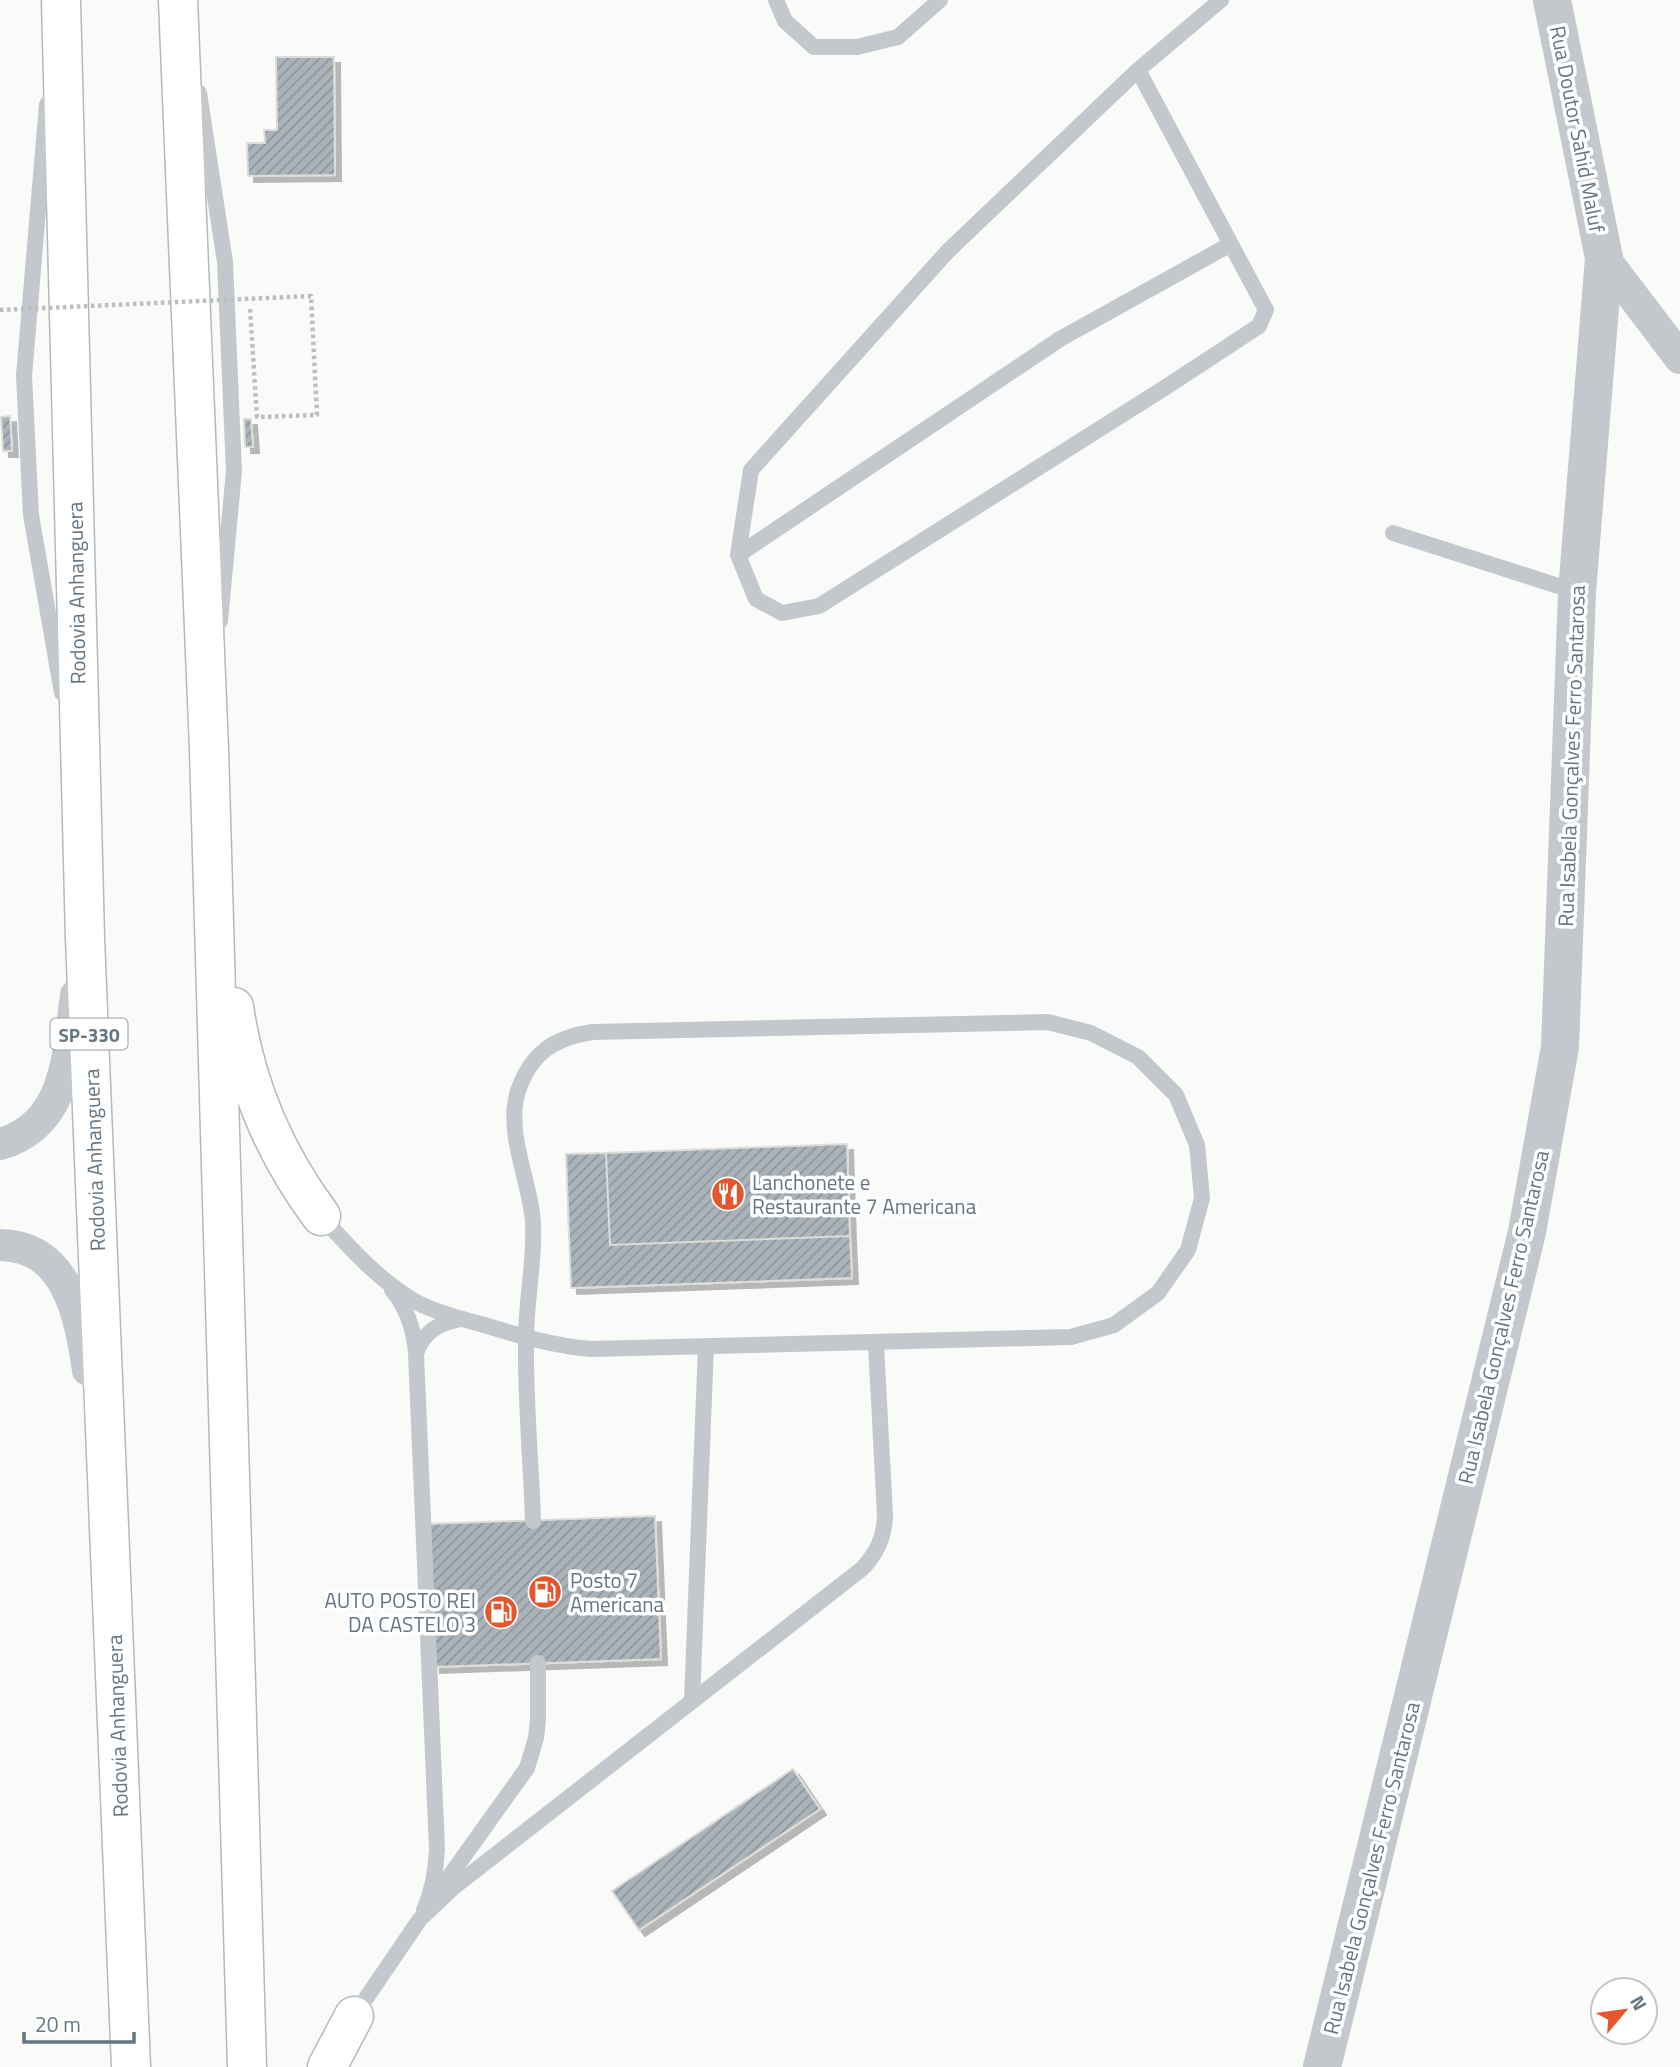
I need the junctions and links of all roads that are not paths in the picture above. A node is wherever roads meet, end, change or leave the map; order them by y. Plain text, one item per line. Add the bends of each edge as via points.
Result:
1 (55, 0) edge
2 (61, 0) edge
3 (178, 0) edge
4 (185, 0) edge
5 (776, 0) edge
6 (940, 0) edge
7 (1221, 0) edge
8 (1552, 0) edge
9 (1138, 70) junction
10 (1231, 244) junction
11 (1604, 258) junction
12 (1680, 358) edge
13 (1393, 533) dead end
14 (738, 555) junction
15 (1577, 592) junction
16 (209, 748) junction
17 (82, 805) junction
18 (85, 938) junction
19 (0, 1144) edge
20 (321, 1216) joint
21 (0, 1245) edge
22 (379, 1273) junction
23 (461, 1319) junction
24 (526, 1337) junction
25 (876, 1343) junction
26 (706, 1346) junction
27 (416, 1353) junction
28 (108, 1489) junction
29 (533, 1521) dead end
30 (538, 1663) dead end
31 (692, 1700) junction
32 (420, 1919) junction
33 (354, 2016) joint
34 (131, 2067) edge
35 (247, 2067) edge
36 (327, 2067) edge
37 (1322, 2067) edge

1 - 17 lane via 24,376 31,515
2 - 17 highway, Rodovia Anhanguera / SP-330
3 - 16 highway
4 - 16 lane via 225,262 234,471
5 - 6 lane via 785,20 814,47 857,47 898,37
7 - 9 lane
8 - 11 street, Rua Doutor Sahid Maluf
9 - 10 lane
9 - 14 lane via 948,251 751,470
10 - 14 lane via 1060,339
10 - 14 lane via 1266,310 1259,326 1166,387 818,606 782,613 756,598
11 - 12 street
11 - 15 street, Rua Isabela Gonçalves Ferro Santarosa
13 - 15 lane
15 - 37 street, Rua Isabela Gonçalves Ferro Santarosa via 1558,1060 1524,1246
16 - 20 highway via 225,945 238,1031 253,1091 273,1142
16 - 35 highway
17 - 18 highway, Rodovia Anhanguera / SP-330
18 - 19 street via 64,1076 51,1109 28,1131
18 - 28 highway, Rodovia Anhanguera / SP-330
20 - 22 lane
21 - 28 street via 15,1245 36,1254 68,1289 80,1320
22 - 23 lane via 422,1304
22 - 27 lane via 405,1310
23 - 24 lane
23 - 27 lane via 431,1329
24 - 25 lane via 534,1247 514,1118 517,1093 537,1056 552,1043 573,1035 1048,1023 1091,1033 1138,1057 1176,1095 1197,1145 1202,1198 1188,1250 1158,1293 1114,1325 1071,1337
24 - 26 lane via 591,1349
24 - 29 lane
25 - 26 lane
25 - 31 lane via 885,1516 884,1535 875,1554 863,1569
26 - 31 lane
27 - 32 lane via 437,1849 431,1893
28 - 34 highway, Rodovia Anhanguera / SP-330
30 - 32 lane via 538,1720 527,1768
31 - 32 lane via 454,1886
32 - 33 lane
33 - 36 highway

